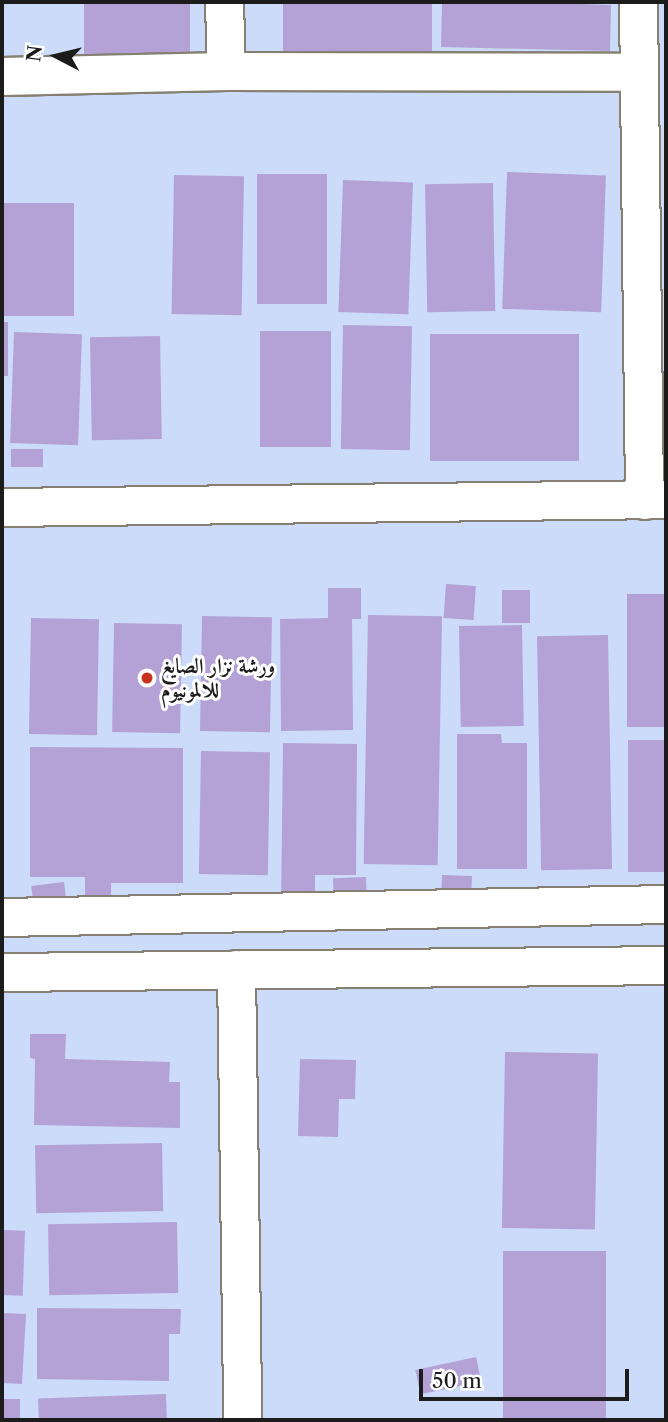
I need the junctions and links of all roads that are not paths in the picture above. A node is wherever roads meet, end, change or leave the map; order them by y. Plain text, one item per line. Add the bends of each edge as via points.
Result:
1 (224, 2) edge
2 (638, 2) edge
3 (226, 71) junction
4 (638, 72) junction
5 (2, 76) edge
6 (655, 499) edge
7 (2, 507) edge
8 (666, 905) edge
9 (2, 917) edge
10 (666, 965) edge
11 (236, 969) junction
12 (2, 972) edge
13 (242, 1420) edge

1 - 3 street
2 - 4 street
3 - 4 street
3 - 5 street
4 - 6 street
6 - 7 street
8 - 9 street
10 - 11 street
11 - 12 street
11 - 13 street

